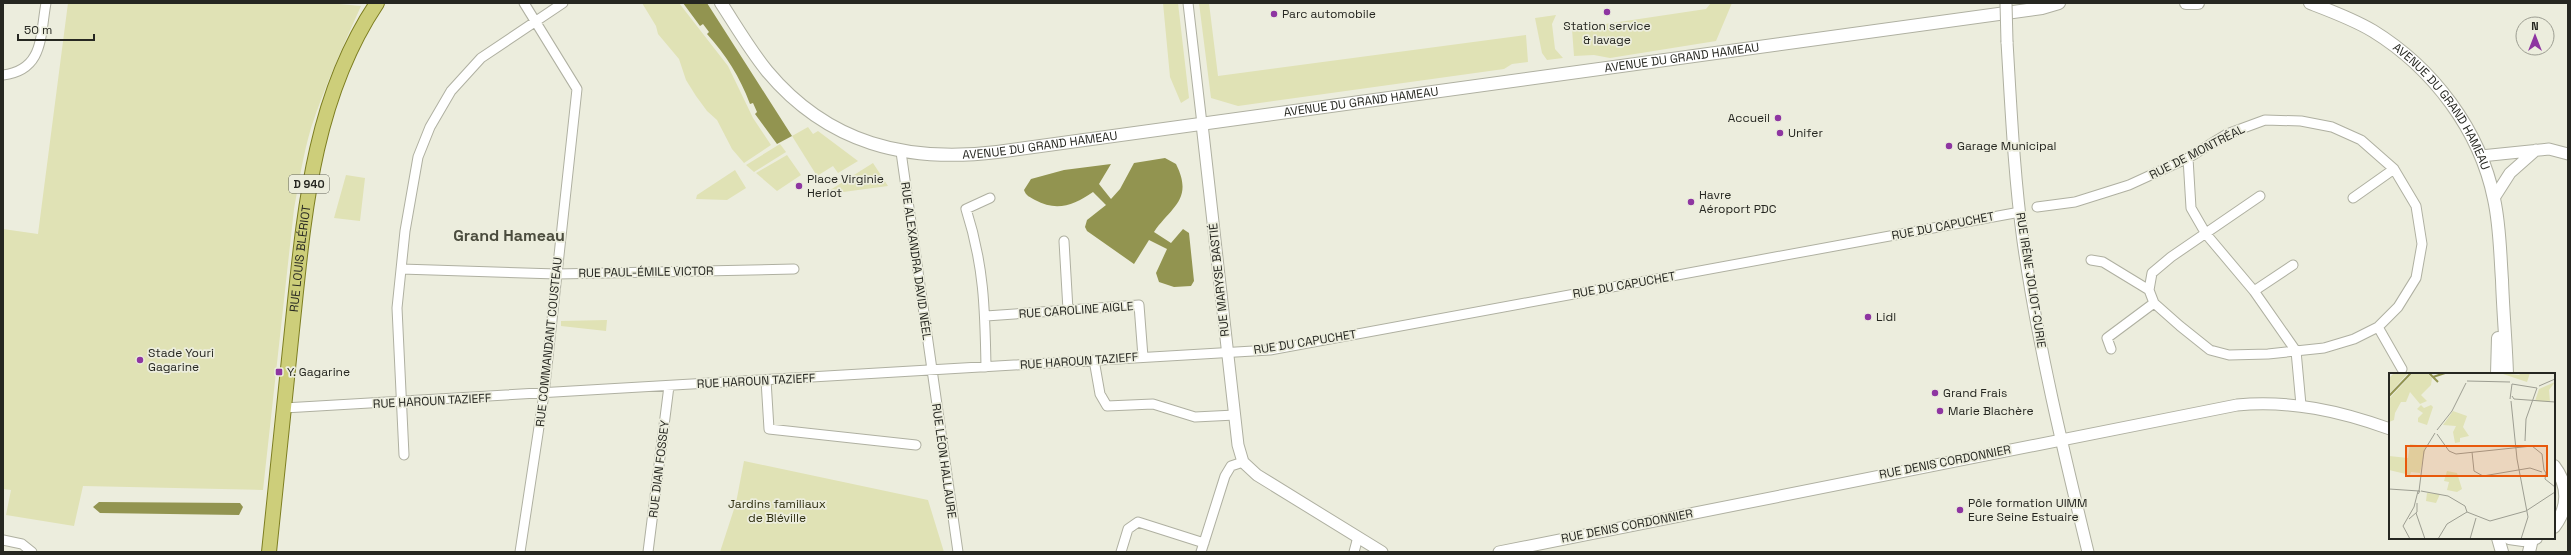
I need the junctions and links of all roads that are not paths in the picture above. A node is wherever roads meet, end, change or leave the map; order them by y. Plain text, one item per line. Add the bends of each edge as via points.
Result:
1 (46, 3) edge
2 (377, 3) edge
3 (524, 3) edge
4 (563, 3) edge
5 (722, 3) edge
6 (1188, 3) edge
7 (2006, 3) edge
8 (2059, 3) edge
9 (2186, 3) edge
10 (2198, 3) edge
11 (2310, 3) edge
12 (535, 20) junction
13 (3, 75) edge
14 (1202, 124) junction
15 (2536, 150) junction
16 (901, 152) junction
17 (2568, 154) edge
18 (2481, 156) junction
19 (2188, 158) junction
20 (2394, 169) junction
21 (2260, 196) dead end
22 (990, 198) dead end
23 (2353, 198) dead end
24 (2494, 198) junction
25 (2037, 207) dead end
26 (2020, 212) junction
27 (2206, 234) junction
28 (1064, 241) dead end
29 (2091, 260) dead end
30 (2501, 262) junction
31 (2293, 266) dead end
32 (401, 269) junction
33 (794, 269) dead end
34 (557, 274) junction
35 (2149, 290) junction
36 (2254, 291) junction
37 (2154, 303) junction
38 (1068, 310) junction
39 (986, 316) junction
40 (2378, 327) junction
41 (2111, 349) dead end
42 (2296, 351) junction
43 (1227, 352) junction
44 (1143, 357) junction
45 (1094, 360) junction
46 (986, 367) junction
47 (2402, 369) dead end
48 (932, 370) junction
49 (2497, 373) edge
50 (2507, 373) edge
51 (766, 380) junction
52 (669, 386) junction
53 (544, 394) junction
54 (402, 403) junction
55 (2301, 405) junction
56 (284, 408) junction
57 (1235, 415) junction
58 (2352, 415) junction
59 (2389, 420) edge
60 (2389, 429) edge
61 (2060, 439) junction
62 (916, 445) dead end
63 (404, 455) dead end
64 (1243, 462) junction
65 (2555, 468) edge
66 (2555, 525) edge
67 (1358, 537) junction
68 (2498, 539) edge
69 (2534, 539) edge
70 (3, 540) edge
71 (1204, 543) junction
72 (32, 552) edge
73 (269, 552) edge
74 (520, 552) edge
75 (648, 552) edge
76 (958, 552) edge
77 (1121, 552) edge
78 (1201, 552) edge
79 (1354, 552) edge
80 (1382, 552) edge
81 (1499, 552) edge
82 (2088, 552) edge
83 (2502, 552) edge
84 (2529, 552) edge

1 - 13 street via 39,47 29,67 14,74
2 - 56 main road, RUE LOUIS BLÉRIOT / D 940 via 363,24 328,105 310,173
3 - 12 street, RUE COMMANDANT COUSTEAU
4 - 12 street
5 - 16 main road, AVENUE DU GRAND HAMEAU via 760,62 799,103 815,116 849,135 870,144
6 - 14 street, RUE MARYSE BASTIÉ
7 - 26 street, RUE IRÈNE JOLIOT-CURIE, bridge
8 - 14 main road, AVENUE DU GRAND HAMEAU via 2042,8 1933,24
9 - 10 main road
11 - 18 main road, AVENUE DU GRAND HAMEAU via 2373,31 2418,66 2448,98 2468,128
12 - 32 street via 481,58 451,91 430,127 415,170
12 - 34 street, RUE COMMANDANT COUSTEAU via 577,89
14 - 16 main road, AVENUE DU GRAND HAMEAU via 978,154 937,156
14 - 43 street, RUE MARYSE BASTIÉ
15 - 17 street via 2549,149
15 - 18 street
15 - 24 street via 2510,173
16 - 48 street, RUE ALEXANDRA DAVID NÉEL
18 - 24 main road, AVENUE DU GRAND HAMEAU
19 - 20 street, RUE DE MONTRÉAL via 2227,134 2265,120 2301,120 2332,127 2361,140
19 - 25 street, RUE DE MONTRÉAL via 2129,185 2075,202
19 - 27 street via 2192,208
20 - 23 street
20 - 40 street, RUE DE MONTRÉAL via 2416,206 2422,244 2416,278 2398,307
21 - 27 street
22 - 39 street via 966,209 978,250
24 - 30 main road, AVENUE DU GRAND HAMEAU
26 - 43 street, RUE DU CAPUCHET via 1270,350
26 - 61 street, RUE IRÈNE JOLIOT-CURIE via 2037,326
27 - 35 street via 2170,257 2152,273
27 - 36 street
28 - 38 street
29 - 35 street via 2103,262
30 - 49 main road, AVENUE DU GRAND HAMEAU
30 - 50 main road, AVENUE DU GRAND HAMEAU
31 - 36 street
32 - 34 street, RUE PAUL-ÉMILE VICTOR
32 - 54 street via 397,308
33 - 34 street, RUE PAUL-ÉMILE VICTOR
34 - 53 street, RUE COMMANDANT COUSTEAU
35 - 37 street
36 - 42 street
37 - 41 street via 2107,338
37 - 42 street, RUE DE MONTRÉAL via 2210,350 2229,355
38 - 39 street, RUE CAROLINE AIGLE
38 - 44 street, RUE CAROLINE AIGLE via 1139,305
39 - 46 street
40 - 42 street, RUE DE MONTRÉAL via 2354,339 2324,348
40 - 47 street
42 - 55 street
43 - 44 street, RUE HAROUN TAZIEFF
43 - 57 street, RUE MARYSE BASTIÉ
44 - 45 street, RUE HAROUN TAZIEFF
45 - 46 street, RUE HAROUN TAZIEFF
45 - 57 street via 1100,394 1107,406 1153,404 1195,417
46 - 48 street, RUE HAROUN TAZIEFF
48 - 51 street, RUE HAROUN TAZIEFF
48 - 76 street, RUE LÉON HALLAURE
51 - 52 street, RUE HAROUN TAZIEFF
51 - 62 street via 769,429
52 - 53 street, RUE HAROUN TAZIEFF
52 - 75 street, RUE DIAN FOSSEY
53 - 54 street, RUE HAROUN TAZIEFF
53 - 74 street, RUE COMMANDANT COUSTEAU
54 - 56 street, RUE HAROUN TAZIEFF
54 - 63 street
55 - 58 street, RUE DENIS CORDONNIER
55 - 61 street, RUE DENIS CORDONNIER via 2237,405
56 - 73 main road, D 940
57 - 64 street, RUE MARYSE BASTIÉ via 1238,445
58 - 59 street via 2370,414
58 - 60 street, RUE DENIS CORDONNIER
61 - 81 street, RUE DENIS CORDONNIER
61 - 82 street, RUE IRÈNE JOLIOT-CURIE
64 - 67 street via 1257,475
64 - 71 street via 1231,466 1225,476
65 - 66 main road via 2563,480 2566,500 2564,510
67 - 79 street
67 - 80 street
68 - 83 main road
69 - 84 main road
70 - 72 street via 22,544
71 - 77 street via 1138,522 1128,529
71 - 78 street

